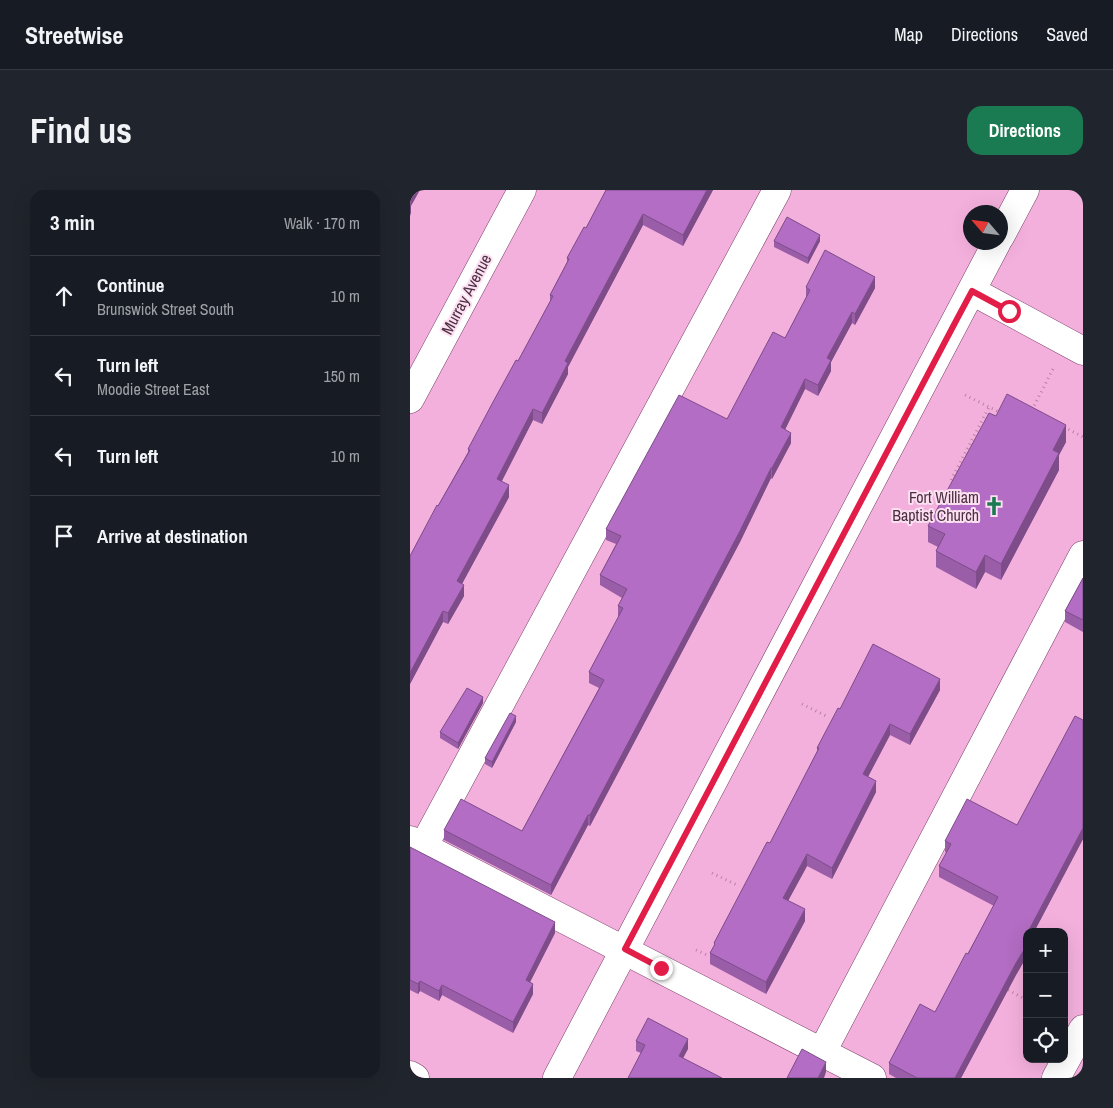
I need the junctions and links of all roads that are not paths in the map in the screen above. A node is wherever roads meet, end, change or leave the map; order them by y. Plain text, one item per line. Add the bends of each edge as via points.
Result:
1 (522, 190) edge
2 (777, 190) edge
3 (1025, 190) edge
4 (1008, 222) edge
5 (993, 250) edge
6 (972, 291) junction
7 (1075, 346) edge
8 (410, 399) edge
9 (1083, 555) edge
10 (417, 843) edge
11 (625, 949) junction
12 (1083, 1029) edge
13 (822, 1052) junction
14 (410, 1076) edge
15 (415, 1078) edge
16 (557, 1078) edge
17 (872, 1078) edge
18 (1056, 1078) edge

1 - 8 street, Murray Avenue
2 - 10 street
3 - 4 street
5 - 6 street
6 - 7 street
6 - 11 street
9 - 13 street
10 - 11 street
11 - 13 street
11 - 16 street
12 - 18 street
13 - 17 street
14 - 15 street

